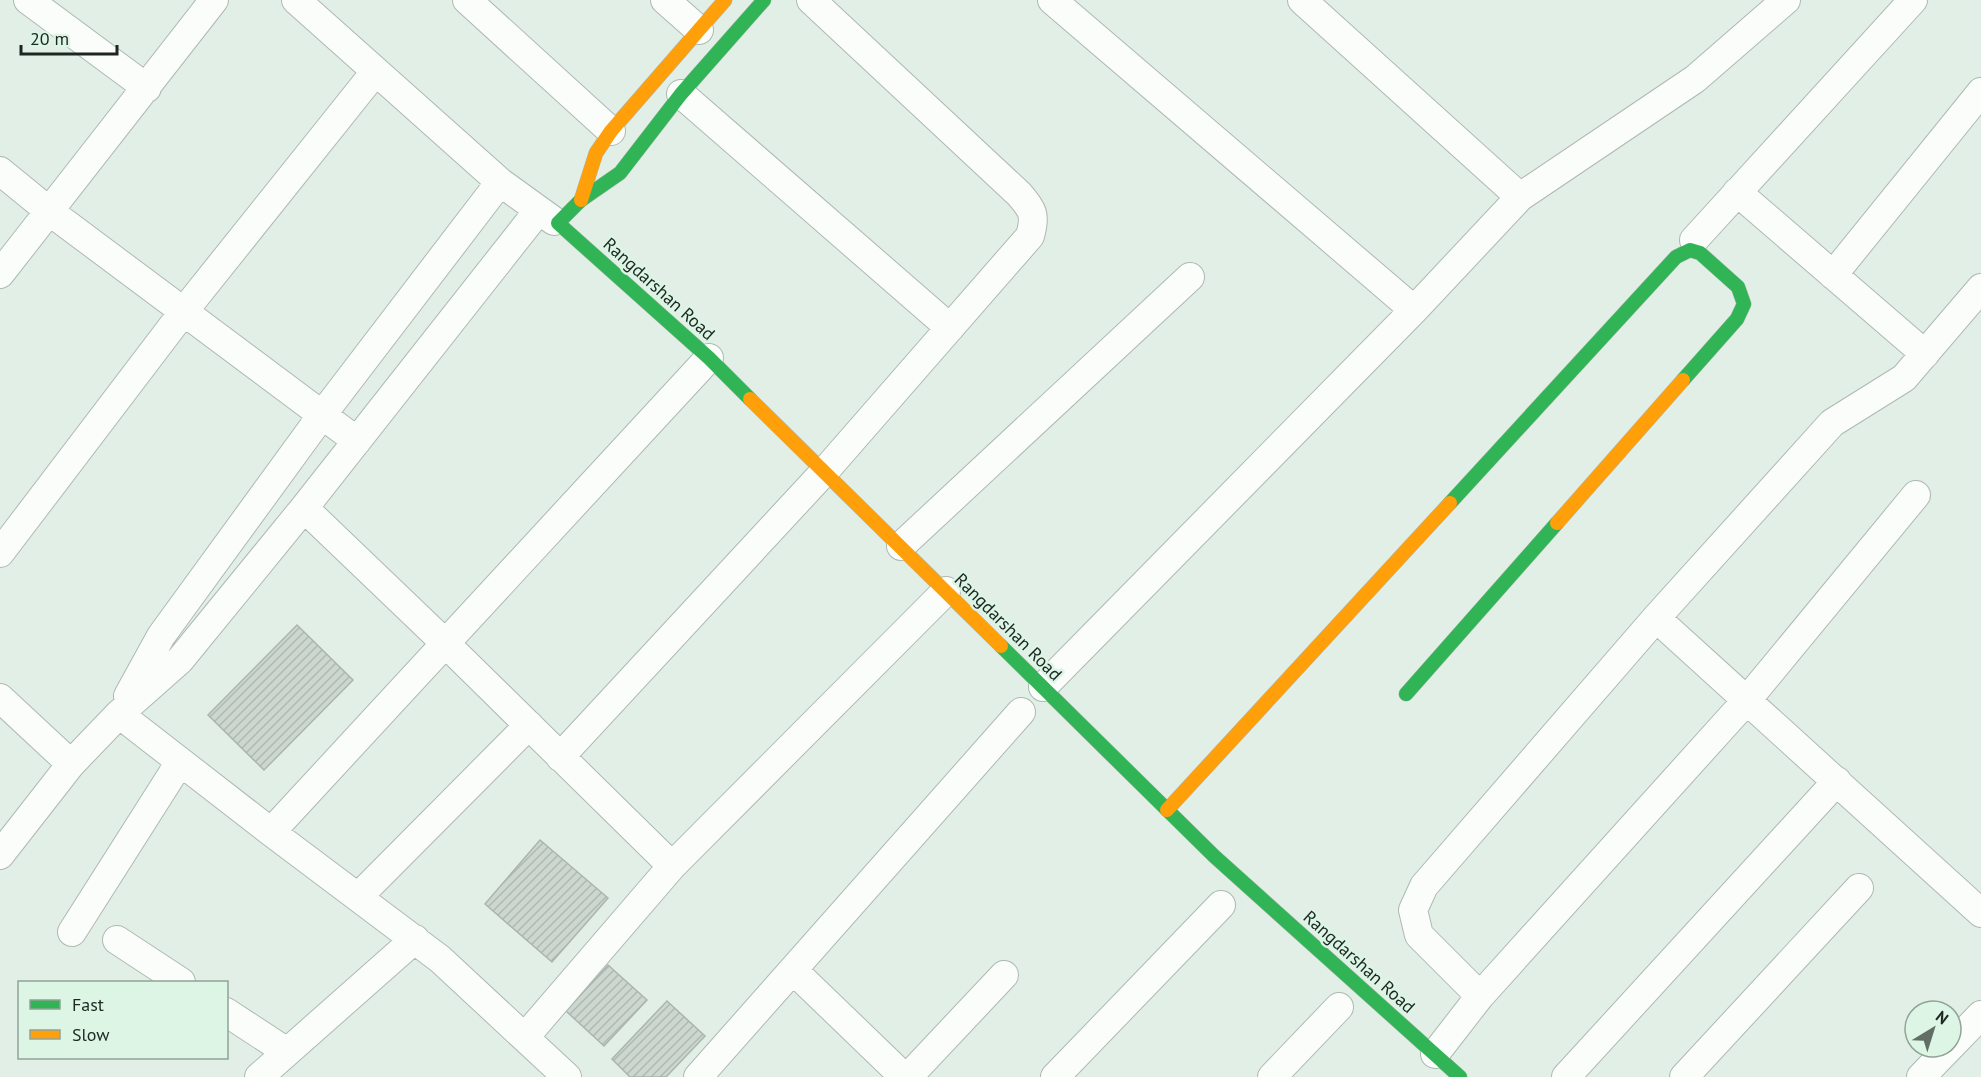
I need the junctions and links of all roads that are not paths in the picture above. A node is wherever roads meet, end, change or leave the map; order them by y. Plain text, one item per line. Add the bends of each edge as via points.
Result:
1 (28, 0) edge
2 (214, 0) edge
3 (296, 0) edge
4 (467, 0) edge
5 (665, 0) edge
6 (725, 0) edge
7 (764, 0) edge
8 (811, 0) edge
9 (1052, 0) edge
10 (1302, 0) edge
11 (1786, 0) edge
12 (1912, 0) edge
13 (699, 30) junction
14 (375, 72) junction
15 (147, 88) junction
16 (1981, 92) edge
17 (681, 94) junction
18 (611, 131) junction
19 (0, 171) edge
20 (500, 182) junction
21 (1737, 192) junction
22 (1520, 197) junction
23 (581, 200) junction
24 (49, 211) junction
25 (548, 217) junction
26 (1694, 240) dead end
27 (0, 274) edge
28 (1833, 275) junction
29 (1190, 277) dead end
30 (1981, 288) edge
31 (1414, 310) junction
32 (184, 311) junction
33 (950, 328) junction
34 (1925, 354) junction
35 (709, 358) junction
36 (322, 415) junction
37 (357, 441) junction
38 (825, 471) junction
39 (1916, 495) dead end
40 (304, 508) junction
41 (901, 546) junction
42 (0, 553) edge
43 (946, 591) junction
44 (1656, 618) junction
45 (445, 643) junction
46 (1043, 687) junction
47 (1406, 694) dead end
48 (0, 699) edge
49 (1747, 700) junction
50 (1021, 712) dead end
51 (119, 714) junction
52 (529, 725) junction
53 (560, 757) junction
54 (180, 762) junction
55 (71, 764) junction
56 (1837, 781) junction
57 (1167, 810) junction
58 (271, 832) junction
59 (0, 855) edge
60 (672, 866) junction
61 (1859, 888) dead end
62 (358, 897) junction
63 (1221, 905) dead end
64 (1981, 913) edge
65 (72, 932) dead end
66 (415, 939) junction
67 (117, 940) dead end
68 (793, 970) junction
69 (1004, 975) dead end
70 (179, 981) edge
71 (1480, 996) junction
72 (1339, 1007) dead end
73 (228, 1013) edge
74 (1981, 1015) edge
75 (1963, 1033) edge
76 (525, 1037) junction
77 (287, 1052) junction
78 (1435, 1054) junction
79 (1939, 1059) edge
80 (554, 1073) edge
81 (1925, 1076) edge
82 (259, 1077) edge
83 (698, 1077) edge
84 (906, 1077) edge
85 (1055, 1077) edge
86 (1272, 1077) edge
87 (1460, 1077) edge
88 (1566, 1077) edge
89 (1684, 1077) edge

1 - 15 street
2 - 15 street
3 - 14 street
4 - 18 street
5 - 13 street
6 - 13 street
7 - 17 street
8 - 33 street via 1031,208 1034,222 1030,236
9 - 31 street
10 - 22 street
11 - 22 street via 1695,79
12 - 21 street
13 - 18 street
14 - 20 street
14 - 32 street
15 - 24 street
16 - 28 street
17 - 23 street via 620,173
17 - 33 street
18 - 23 street via 596,153
19 - 24 street
20 - 25 street
20 - 36 street
21 - 26 street
21 - 28 street
22 - 31 street
23 - 25 street
24 - 27 street
24 - 32 street
25 - 35 street, Rangdarshan Road
25 - 37 street
28 - 34 street
29 - 41 street
30 - 34 street
31 - 46 street
32 - 36 street
32 - 42 street
33 - 38 street
34 - 44 street via 1904,378 1832,423
35 - 38 street, Rangdarshan Road
35 - 45 street
36 - 37 street
36 - 51 street via 161,636
37 - 40 street
38 - 41 street, Rangdarshan Road
38 - 53 street
39 - 49 street
40 - 45 street
40 - 51 street via 180,660
41 - 43 street, Rangdarshan Road
43 - 46 street, Rangdarshan Road
43 - 60 street
44 - 49 street
44 - 71 street via 1420,894 1413,910 1419,935
45 - 52 street
45 - 58 street
46 - 57 street, Rangdarshan Road
47 - 57 street via 1737,319 1744,304 1738,287 1700,253 1690,250 1676,257
48 - 55 street
49 - 56 street
49 - 71 street
50 - 68 street
51 - 54 street
51 - 55 street
52 - 53 street
52 - 62 street
53 - 60 street
54 - 58 street
54 - 65 street
55 - 59 street
56 - 64 street
56 - 88 street
57 - 78 street, Rangdarshan Road
58 - 62 street
60 - 76 street
61 - 89 street
62 - 66 street
63 - 85 street
66 - 76 street
66 - 77 street
67 - 70 street
68 - 83 street
68 - 84 street
69 - 84 street
71 - 78 street
72 - 86 street
73 - 77 street
74 - 75 street
76 - 80 street
77 - 82 street
78 - 87 street, Rangdarshan Road
79 - 81 street

